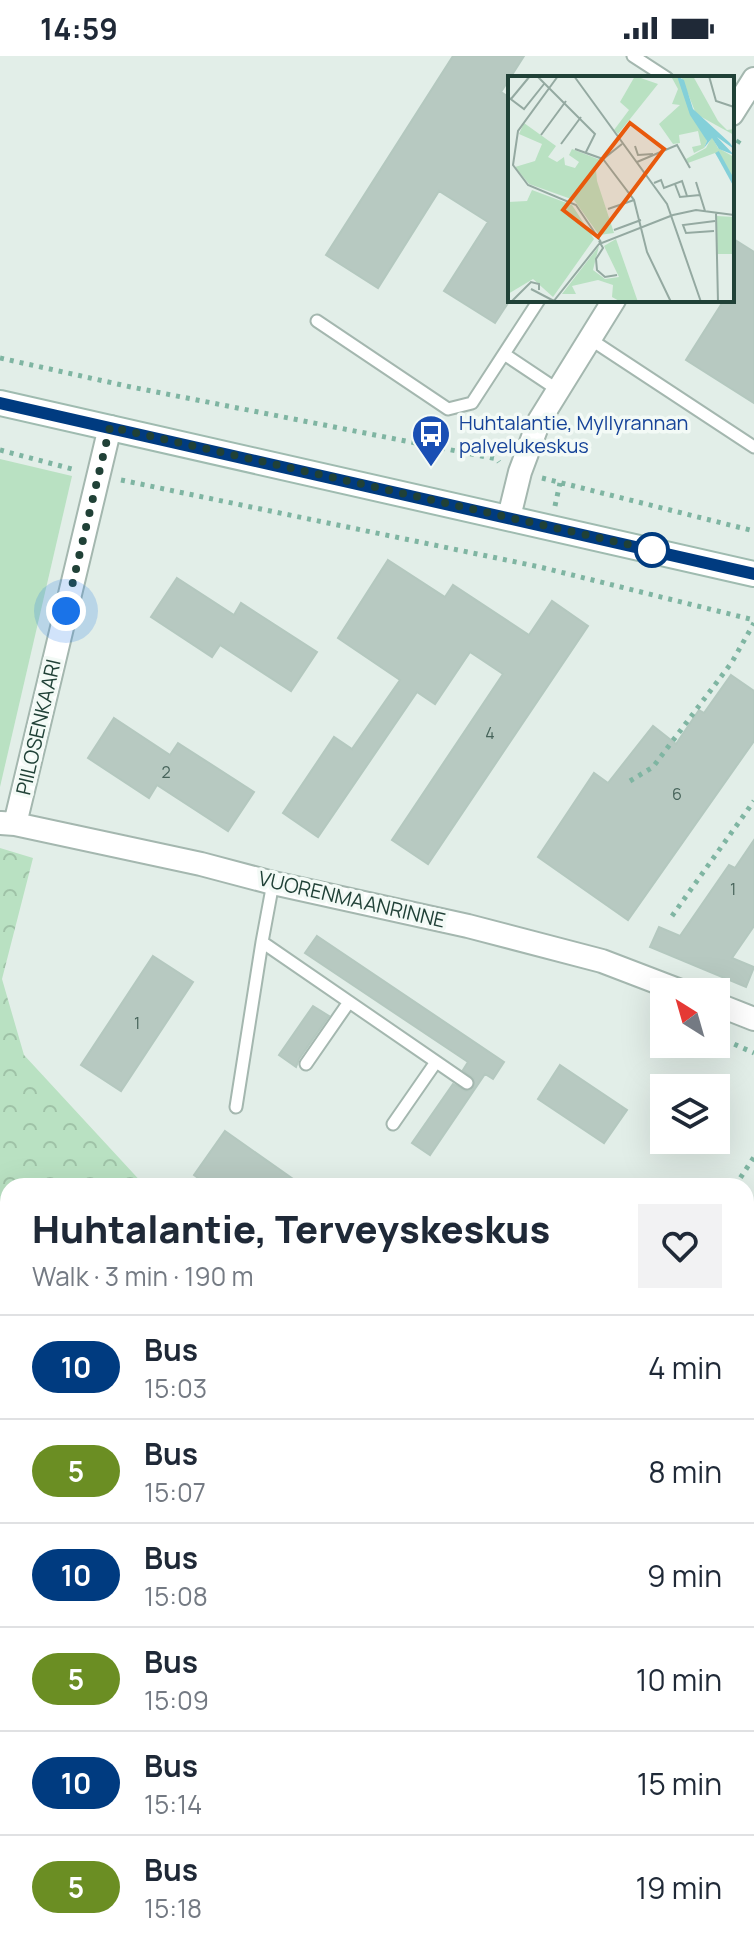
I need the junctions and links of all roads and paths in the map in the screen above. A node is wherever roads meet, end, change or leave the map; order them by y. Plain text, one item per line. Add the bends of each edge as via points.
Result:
1 (633, 56) edge
2 (664, 76) edge
3 (754, 79) edge
4 (734, 111) edge
5 (538, 302) edge
6 (613, 302) edge
7 (317, 321) dead end
8 (590, 339) junction
9 (504, 354) junction
10 (0, 358) edge
11 (558, 390) junction
12 (0, 403) edge
13 (110, 427) junction
14 (754, 447) edge
15 (0, 450) edge
16 (520, 472) junction
17 (99, 475) junction
18 (509, 517) junction
19 (754, 531) edge
20 (754, 574) edge
21 (754, 622) edge
22 (630, 781) dead end
23 (754, 801) edge
24 (8, 824) edge
25 (273, 883) junction
26 (672, 916) dead end
27 (262, 942) junction
28 (650, 979) edge
29 (349, 1002) junction
30 (730, 1010) edge
31 (754, 1019) edge
32 (730, 1042) edge
33 (754, 1053) edge
34 (436, 1062) junction
35 (306, 1064) dead end
36 (467, 1083) dead end
37 (236, 1107) dead end
38 (393, 1124) dead end
39 (754, 1157) edge
40 (740, 1178) edge

1 - 2 lane
3 - 4 street
5 - 9 lane
6 - 8 street
7 - 9 lane via 448,409 472,403
8 - 11 street
8 - 14 lane
9 - 11 lane
10 - 16 path via 497,459 503,467
11 - 16 street via 539,421
12 - 13 main road
13 - 17 street, PIILOSENKAARI
13 - 18 main road
15 - 17 path
16 - 18 street
16 - 19 path
17 - 21 path via 540,567
17 - 24 street, PIILOSENKAARI
18 - 20 main road
21 - 22 path via 732,662 653,767
23 - 26 path
24 - 25 street, VUORENMAANRINNE
25 - 27 lane
25 - 28 street, VUORENMAANRINNE via 521,939
27 - 29 lane
27 - 37 lane
29 - 34 lane
29 - 35 lane
30 - 31 street
32 - 33 path
34 - 36 lane
34 - 38 lane
39 - 40 path

